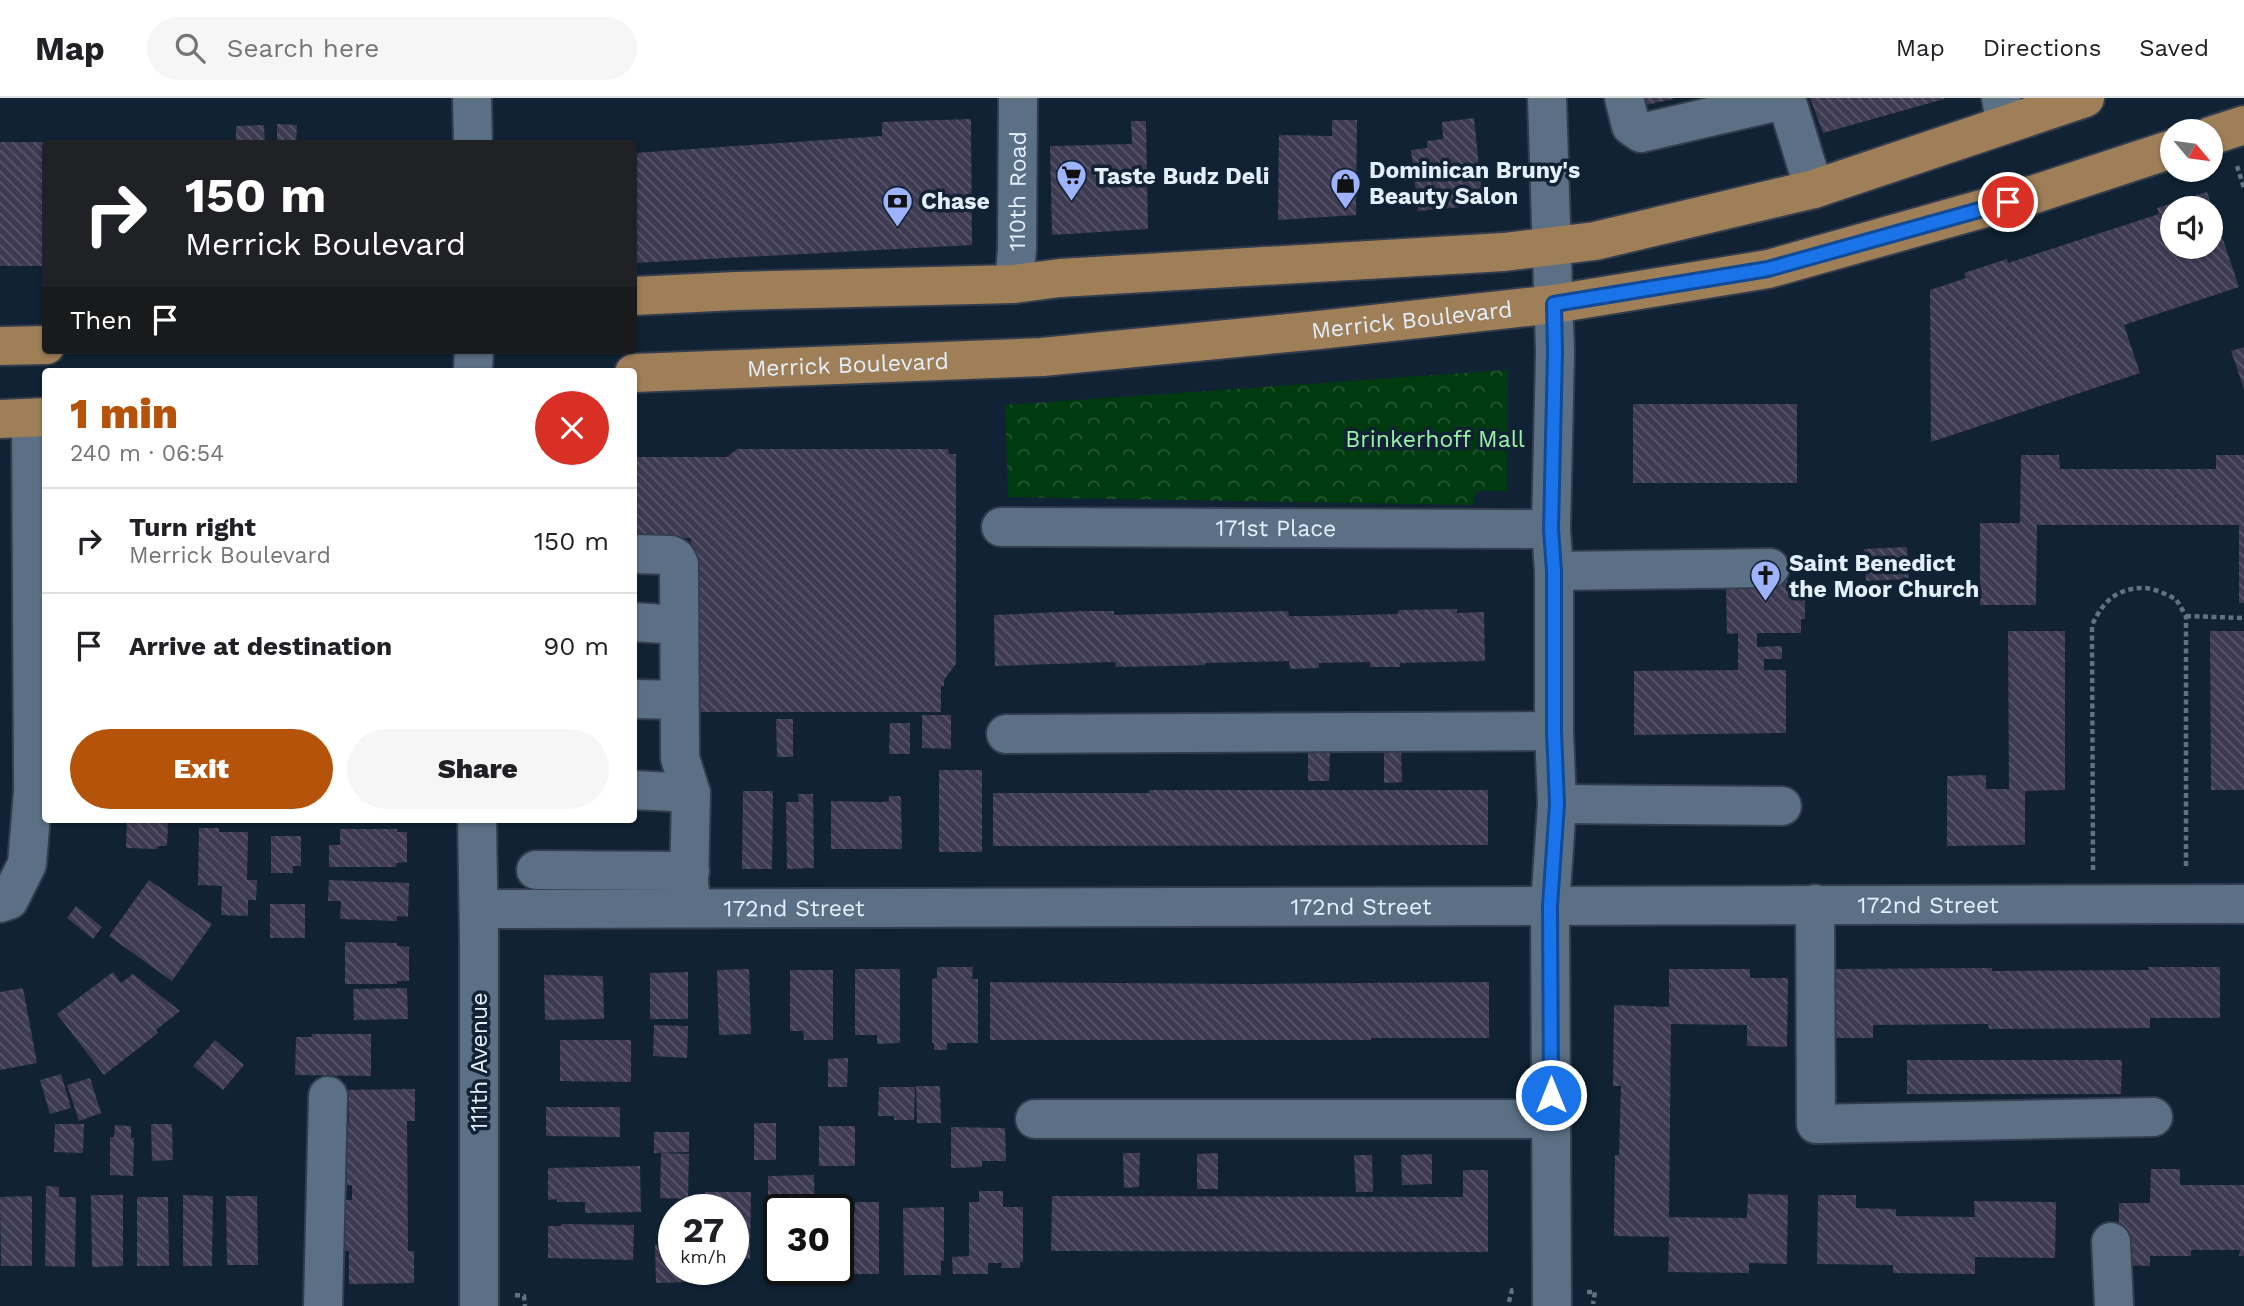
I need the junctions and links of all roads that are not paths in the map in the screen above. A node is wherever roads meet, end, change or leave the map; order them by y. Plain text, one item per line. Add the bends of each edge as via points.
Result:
1 (472, 98) edge
2 (1018, 98) edge
3 (1546, 98) edge
4 (1624, 98) edge
5 (2085, 98) edge
6 (2003, 111) edge
7 (2244, 125) edge
8 (473, 140) edge
9 (2223, 149) edge
10 (2160, 153) edge
11 (1814, 188) junction
12 (1552, 247) junction
13 (1014, 284) junction
14 (637, 296) edge
15 (1554, 304) junction
16 (42, 345) edge
17 (0, 346) edge
18 (637, 373) edge
19 (25, 418) edge
20 (38, 492) edge
21 (1001, 527) dead end
22 (1551, 529) junction
23 (637, 554) edge
24 (1770, 568) dead end
25 (1554, 571) junction
26 (637, 622) edge
27 (678, 625) junction
28 (637, 699) edge
29 (679, 700) junction
30 (1554, 731) junction
31 (1006, 734) dead end
32 (637, 790) edge
33 (39, 791) edge
34 (691, 793) junction
35 (1557, 804) junction
36 (1782, 806) dead end
37 (477, 823) edge
38 (536, 870) dead end
39 (690, 871) junction
40 (0, 903) edge
41 (1815, 904) junction
42 (2244, 904) edge
43 (1550, 906) junction
44 (692, 908) junction
45 (479, 909) junction
46 (328, 1096) dead end
47 (2153, 1117) dead end
48 (1035, 1119) dead end
49 (1551, 1119) junction
50 (2111, 1242) dead end
51 (497, 1300) edge
52 (323, 1306) edge
53 (1552, 1306) edge
54 (2114, 1306) edge

1 - 8 street
2 - 13 street, 110th Road
3 - 12 street
4 - 11 street via 1630,126 1641,133 1784,103
5 - 6 main road
6 - 11 main road
7 - 9 main road
10 - 15 main road, Merrick Boulevard via 2035,194 1768,269
11 - 12 main road via 1595,241
12 - 13 main road
12 - 15 street
13 - 14 main road
15 - 18 main road, Merrick Boulevard via 1042,357
15 - 22 street
16 - 17 main road
19 - 20 street
20 - 33 street
21 - 22 street, 171st Place
22 - 25 street
23 - 27 street via 676,558
24 - 25 street
25 - 30 street
26 - 27 street
27 - 29 street
28 - 29 street
29 - 34 street via 680,758
30 - 31 street
30 - 35 street
32 - 34 street
33 - 40 street via 27,864 9,900
34 - 39 street
35 - 36 street
35 - 43 street
37 - 45 street, 111th Avenue
38 - 39 street
39 - 44 street
41 - 42 street, 172nd Street
41 - 43 street, 172nd Street
41 - 47 street via 1816,1124
43 - 44 street, 172nd Street
43 - 49 street
44 - 45 street, 172nd Street
45 - 51 street, 111th Avenue
46 - 52 street
48 - 49 street
49 - 53 street
50 - 54 street

